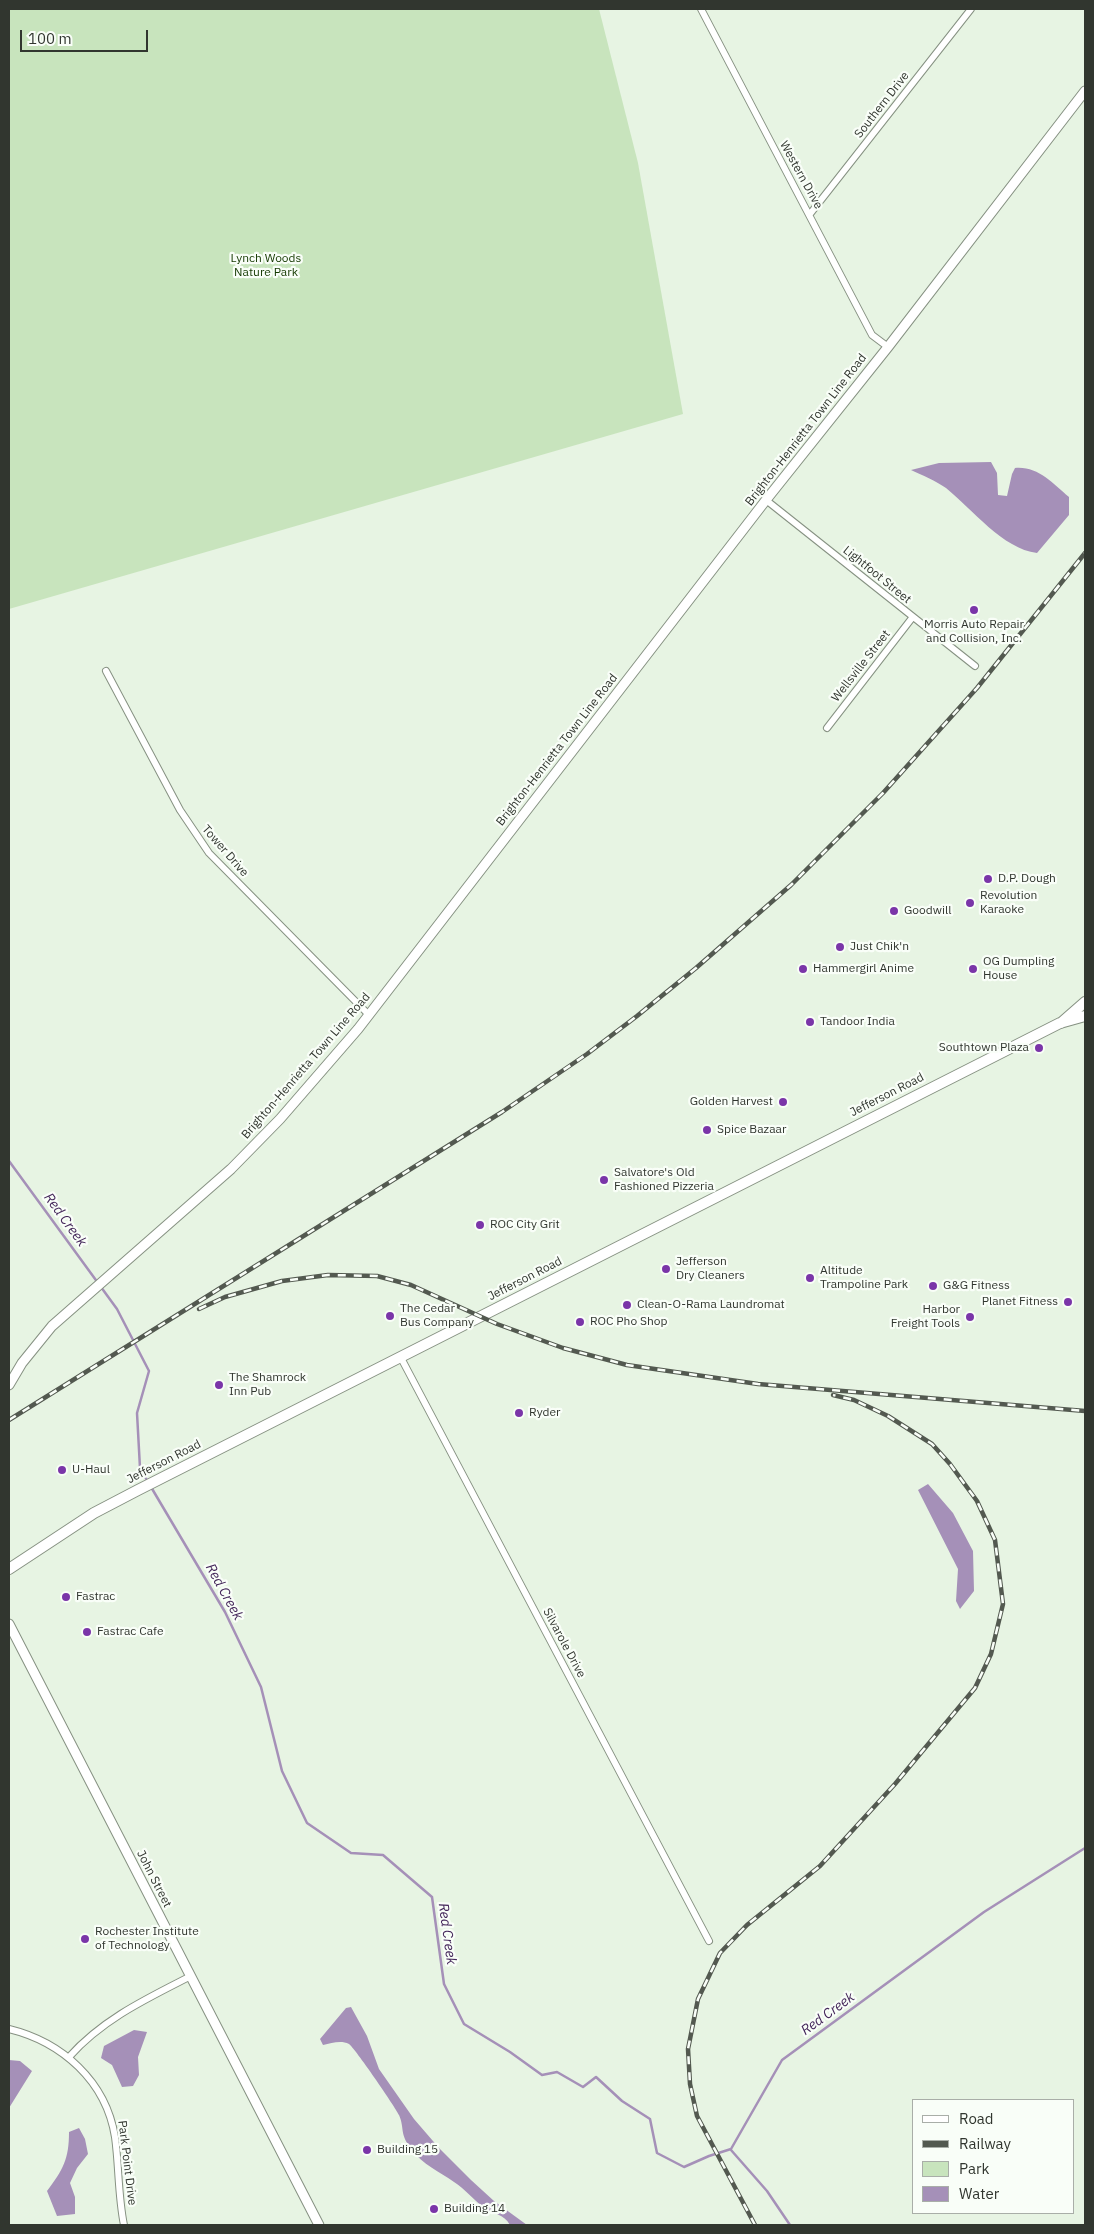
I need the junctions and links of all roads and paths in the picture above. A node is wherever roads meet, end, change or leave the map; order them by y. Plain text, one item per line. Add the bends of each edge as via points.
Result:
1 (701, 9) edge
2 (971, 9) edge
3 (1085, 91) edge
4 (810, 214) junction
5 (888, 347) junction
6 (766, 500) junction
7 (912, 618) junction
8 (974, 666) dead end
9 (106, 671) dead end
10 (827, 728) dead end
11 (1085, 1002) edge
12 (369, 1014) junction
13 (1085, 1016) edge
14 (1060, 1023) junction
15 (400, 1356) junction
16 (9, 1385) edge
17 (9, 1569) edge
18 (9, 1624) edge
19 (709, 1941) dead end
20 (191, 1976) junction
21 (9, 2029) edge
22 (69, 2057) junction
23 (124, 2225) edge
24 (319, 2225) edge

1 - 4 street, Western Drive
2 - 4 street, Southern Drive
3 - 5 street, Brighton-Henrietta Town Line Road
4 - 5 street, Western Drive via 872,335
5 - 6 street, Brighton-Henrietta Town Line Road
6 - 7 street, Lightfoot Street
6 - 12 street, Brighton-Henrietta Town Line Road
7 - 8 street, Lightfoot Street
7 - 10 street, Wellsville Street
9 - 12 street, Tower Drive via 198,838 236,881
11 - 14 main road, Jefferson Road
12 - 16 street, Brighton-Henrietta Town Line Road via 256,1144 41,1338
13 - 14 main road, Jefferson Road
14 - 15 main road, Jefferson Road
15 - 17 main road, Jefferson Road via 94,1513
15 - 19 street, Silvarole Drive
18 - 20 street, John Street
20 - 22 street via 129,2007
20 - 24 street, John Street
21 - 22 street, Park Point Drive via 39,2039
22 - 23 street, Park Point Drive via 94,2083 111,2118

